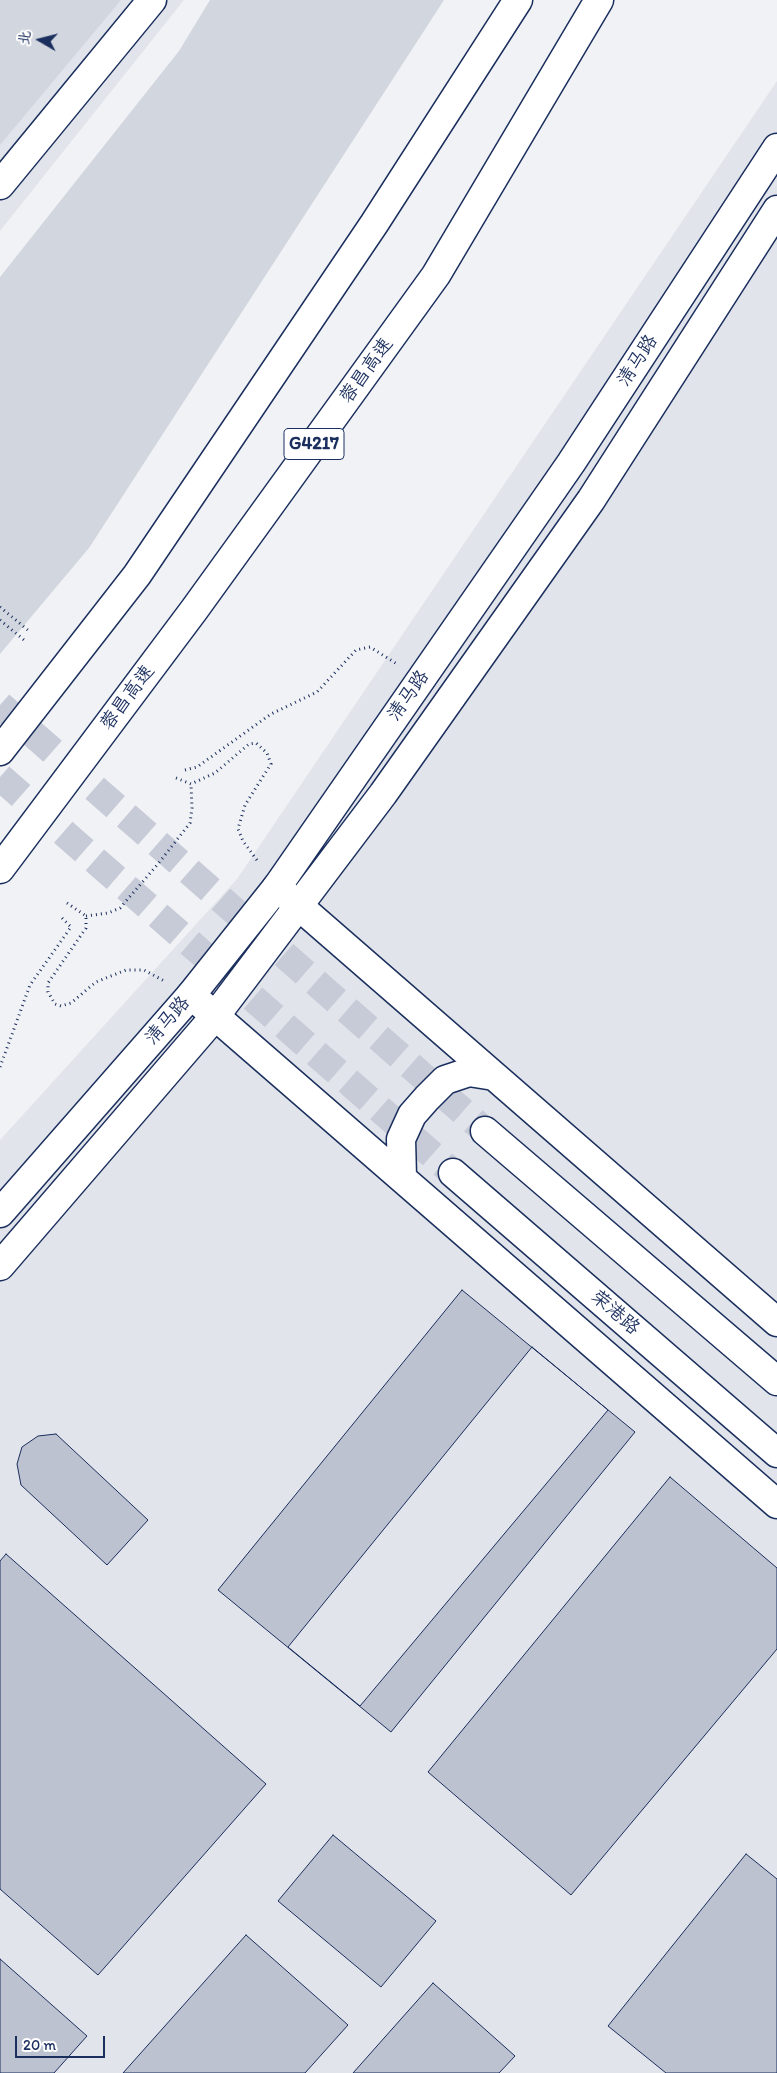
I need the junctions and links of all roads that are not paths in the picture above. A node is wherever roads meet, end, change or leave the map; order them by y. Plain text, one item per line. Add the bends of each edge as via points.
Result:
1 (152, 0) edge
2 (518, 0) edge
3 (599, 0) edge
4 (777, 148) edge
5 (0, 185) edge
6 (777, 210) edge
7 (0, 751) edge
8 (0, 869) edge
9 (277, 887) junction
10 (299, 907) junction
11 (191, 994) junction
12 (216, 1015) junction
13 (494, 1076) junction
14 (485, 1132) tunnel mouth
15 (453, 1173) tunnel mouth
16 (402, 1176) junction
17 (0, 1213) edge
18 (0, 1266) edge
19 (777, 1322) edge
20 (777, 1381) edge
21 (777, 1453) edge
22 (777, 1504) edge

1 - 5 main road
2 - 7 main road via 374,224 137,575
3 - 8 main road, 蓉昌高速 / G4217 via 436,275 194,610
4 - 9 main road, 清马路 via 571,463
6 - 10 main road, 清马路 via 591,500
9 - 10 main road
9 - 11 main road, 清马路
10 - 12 main road, 清马路
10 - 13 main road
11 - 12 main road
11 - 17 main road, 清马路
12 - 16 main road
12 - 18 main road, 清马路
13 - 16 main road via 469,1072 453,1077 445,1080 427,1098 412,1115 401,1139
13 - 19 main road
14 - 20 main road
15 - 21 main road, 荣港路
16 - 22 main road

